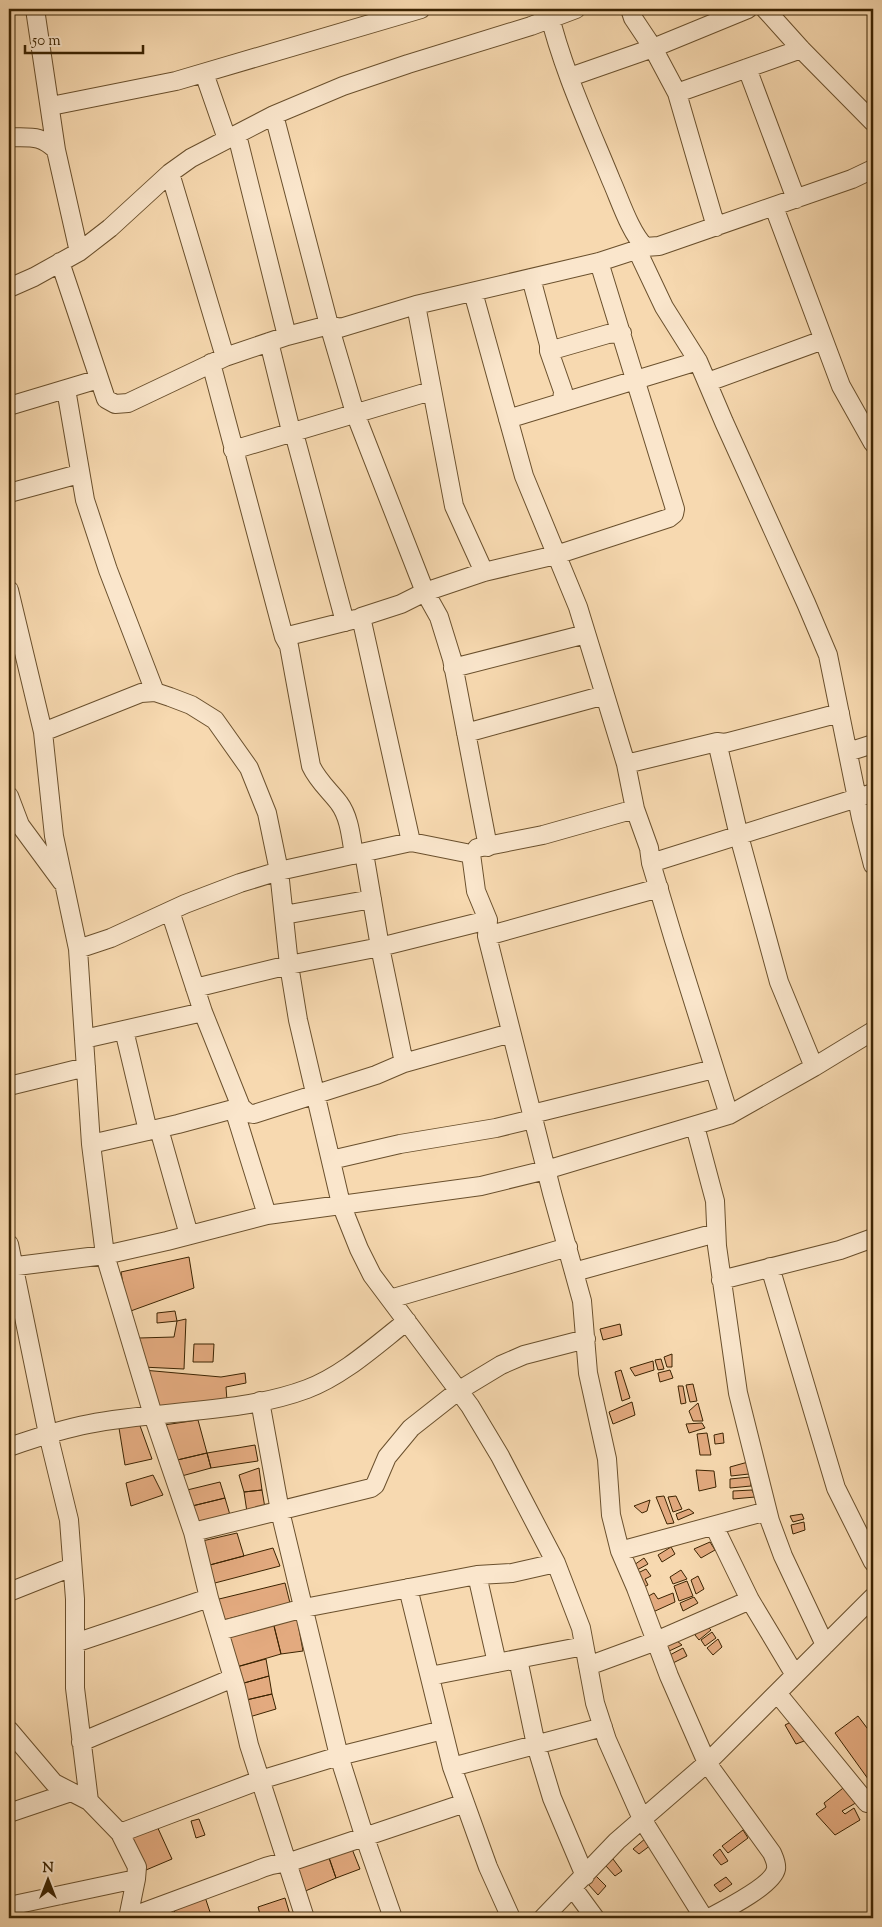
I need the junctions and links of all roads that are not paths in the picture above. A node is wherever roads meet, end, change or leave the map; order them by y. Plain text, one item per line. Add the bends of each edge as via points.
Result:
1 (35, 9) edge
2 (416, 9) edge
3 (576, 9) edge
4 (630, 9) edge
5 (748, 9) edge
6 (765, 9) edge
7 (549, 14) edge
8 (653, 48) junction
9 (801, 49) junction
10 (747, 68) junction
11 (204, 73) junction
12 (570, 77) junction
13 (677, 93) junction
14 (51, 106) junction
15 (274, 115) junction
16 (873, 122) edge
17 (232, 137) junction
18 (9, 138) edge
19 (56, 150) junction
20 (873, 170) edge
21 (170, 173) junction
22 (796, 199) junction
23 (774, 207) junction
24 (716, 227) junction
25 (641, 249) junction
26 (79, 252) junction
27 (60, 262) junction
28 (599, 262) junction
29 (531, 278) junction
30 (9, 288) edge
31 (473, 292) junction
32 (416, 305) junction
33 (329, 325) junction
34 (622, 333) junction
35 (287, 336) junction
36 (823, 340) junction
37 (269, 342) junction
38 (548, 350) junction
39 (218, 360) junction
40 (698, 361) junction
41 (99, 379) junction
42 (636, 380) junction
43 (708, 382) junction
44 (66, 389) junction
45 (431, 391) junction
46 (562, 402) junction
47 (9, 406) edge
48 (355, 413) junction
49 (508, 418) junction
50 (294, 433) junction
51 (873, 443) edge
52 (233, 450) junction
53 (79, 474) junction
54 (9, 493) edge
55 (556, 555) junction
56 (484, 572) junction
57 (9, 590) edge
58 (425, 592) junction
59 (353, 619) junction
60 (586, 634) junction
61 (284, 638) junction
62 (454, 668) junction
63 (155, 692) junction
64 (605, 695) junction
65 (840, 713) junction
66 (43, 732) junction
67 (466, 733) junction
68 (717, 742) junction
69 (873, 744) edge
70 (848, 752) junction
71 (626, 764) junction
72 (9, 796) edge
73 (865, 796) edge
74 (635, 808) junction
75 (739, 836) junction
76 (411, 842) junction
77 (488, 846) junction
78 (359, 854) junction
79 (471, 854) junction
80 (651, 863) junction
81 (873, 865) edge
82 (279, 871) junction
83 (66, 887) junction
84 (659, 888) junction
85 (372, 899) junction
86 (170, 911) junction
87 (284, 914) junction
88 (487, 928) junction
89 (380, 946) junction
90 (78, 949) junction
91 (289, 964) junction
92 (195, 988) junction
93 (203, 1012) junction
94 (124, 1030) junction
95 (873, 1031) edge
96 (511, 1033) junction
97 (84, 1040) junction
98 (404, 1063) junction
99 (86, 1067) junction
100 (814, 1067) junction
101 (714, 1069) junction
102 (9, 1086) edge
103 (316, 1094) junction
104 (238, 1108) junction
105 (729, 1115) junction
106 (533, 1116) junction
107 (695, 1126) junction
108 (154, 1130) junction
109 (91, 1144) junction
110 (331, 1160) junction
111 (546, 1170) junction
112 (341, 1204) junction
113 (267, 1215) junction
114 (716, 1233) junction
115 (189, 1235) junction
116 (873, 1238) edge
117 (9, 1244) edge
118 (568, 1247) junction
119 (105, 1254) junction
120 (10, 1267) edge
121 (770, 1267) junction
122 (574, 1272) junction
123 (721, 1280) junction
124 (390, 1299) junction
125 (407, 1321) junction
126 (586, 1339) junction
127 (458, 1391) junction
128 (260, 1401) junction
129 (153, 1416) junction
130 (48, 1434) junction
131 (9, 1447) edge
132 (280, 1511) junction
133 (767, 1511) junction
134 (714, 1526) junction
135 (193, 1532) junction
136 (620, 1551) junction
137 (873, 1562) edge
138 (556, 1563) junction
139 (72, 1567) junction
140 (476, 1574) junction
141 (408, 1588) junction
142 (9, 1592) edge
143 (873, 1597) edge
144 (210, 1598) junction
145 (750, 1600) junction
146 (304, 1608) junction
147 (219, 1631) junction
148 (656, 1641) junction
149 (75, 1642) junction
150 (825, 1645) junction
151 (584, 1646) junction
152 (518, 1659) junction
153 (497, 1663) junction
154 (588, 1666) junction
155 (795, 1675) junction
156 (430, 1676) junction
157 (233, 1678) junction
158 (777, 1693) junction
159 (603, 1727) junction
160 (9, 1730) edge
161 (444, 1730) junction
162 (81, 1742) junction
163 (536, 1745) junction
164 (339, 1756) junction
165 (707, 1763) junction
166 (452, 1768) junction
167 (260, 1780) junction
168 (71, 1792) junction
169 (89, 1800) junction
170 (465, 1803) junction
171 (867, 1803) dead end
172 (9, 1813) edge
173 (642, 1819) junction
174 (120, 1833) junction
175 (364, 1836) junction
176 (287, 1862) junction
177 (136, 1879) junction
178 (579, 1882) junction
179 (9, 1906) edge
180 (305, 1918) edge
181 (393, 1918) edge
182 (511, 1918) edge
183 (543, 1918) edge
184 (595, 1918) edge
185 (704, 1918) edge
186 (709, 1918) edge

1 - 14 street
2 - 11 street
3 - 7 street
4 - 8 street
5 - 8 street
6 - 9 street
7 - 12 street
7 - 15 street via 531,26 343,86
8 - 12 street
8 - 13 street
9 - 10 street
9 - 16 street
10 - 13 street
10 - 22 street
11 - 14 street
11 - 17 street
12 - 25 street
13 - 24 street
14 - 19 street
15 - 17 street
15 - 33 street
17 - 21 street
17 - 35 street
18 - 19 street via 36,138 47,141
19 - 26 street
20 - 22 street
21 - 26 street
21 - 39 street
22 - 23 street
23 - 24 street
23 - 36 street
24 - 25 street
25 - 28 street
25 - 40 street via 664,307
26 - 27 street
27 - 30 street
27 - 41 street
28 - 29 street
28 - 34 street
29 - 31 street
29 - 38 street
31 - 32 street
31 - 49 street
32 - 33 street via 340,328
32 - 45 street
33 - 35 street
33 - 48 street
34 - 38 street
34 - 42 street
35 - 37 street
36 - 43 street
36 - 51 street via 841,386
37 - 39 street
37 - 50 street
38 - 46 street via 563,391
39 - 41 street via 128,403 115,404 106,399
39 - 52 street
40 - 42 street
40 - 43 street
41 - 44 street
42 - 46 street
42 - 55 street via 674,514
43 - 65 street via 828,656
44 - 47 street
44 - 53 street
45 - 48 street
45 - 56 street via 454,506
46 - 49 street
48 - 50 street
48 - 58 street
49 - 55 street via 524,476
50 - 52 street
50 - 59 street
52 - 61 street
53 - 54 street
53 - 63 street via 108,570
55 - 56 street
55 - 60 street
56 - 58 street
57 - 66 street
58 - 59 street via 402,604
58 - 62 street via 439,617
59 - 61 street
59 - 76 street
60 - 62 street
60 - 64 street
61 - 78 street via 289,646 311,766 340,804
62 - 67 street
63 - 66 street via 141,694
63 - 82 street via 191,705 215,720 249,768 267,813
64 - 67 street
64 - 71 street
65 - 68 street via 725,744
65 - 70 street
66 - 83 street via 54,836
67 - 77 street
68 - 71 street
68 - 75 street
69 - 70 street
70 - 73 street
71 - 74 street
72 - 83 street via 20,825
73 - 75 street
73 - 81 street
74 - 77 street via 543,835
74 - 80 street
75 - 80 street
75 - 100 street via 779,982
76 - 78 street
76 - 79 street
77 - 79 street via 476,848
78 - 82 street
78 - 85 street
79 - 88 street via 476,891
80 - 84 street
82 - 86 street
82 - 87 street
83 - 90 street
84 - 88 street
84 - 101 street
85 - 87 street
85 - 89 street
86 - 90 street
86 - 92 street
87 - 91 street
88 - 89 street
88 - 96 street
89 - 91 street
89 - 98 street
90 - 97 street
91 - 92 street
91 - 103 street via 298,1020
92 - 93 street
93 - 94 street
93 - 104 street
94 - 97 street
94 - 108 street
95 - 100 street
96 - 98 street
96 - 106 street
97 - 99 street
98 - 103 street
99 - 102 street
99 - 109 street
100 - 105 street
101 - 105 street
101 - 106 street
103 - 104 street via 254,1114
103 - 110 street
104 - 108 street
104 - 113 street
105 - 107 street
106 - 110 street via 496,1128 400,1144
106 - 111 street
107 - 111 street
107 - 114 street via 715,1201
108 - 109 street
108 - 115 street
109 - 119 street
110 - 112 street
111 - 112 street via 481,1186
111 - 118 street
112 - 113 street
112 - 124 street via 372,1275
113 - 115 street
114 - 122 street
114 - 123 street
115 - 119 street
116 - 121 street via 840,1250
117 - 120 street
118 - 122 street
118 - 124 street
119 - 120 street
119 - 129 street
120 - 130 street
121 - 123 street
121 - 137 street via 836,1488
122 - 126 street via 582,1301
123 - 133 street via 738,1393
124 - 125 street
125 - 127 street
125 - 128 street via 347,1368 307,1389
126 - 127 street via 524,1355
126 - 136 street via 590,1386 607,1459 610,1515
127 - 132 street via 411,1428 387,1457 371,1488
127 - 138 street via 500,1456
128 - 129 street
128 - 132 street
129 - 130 street via 90,1424
129 - 135 street
130 - 131 street
130 - 139 street via 68,1520
132 - 135 street
132 - 146 street
133 - 134 street
133 - 150 street via 783,1556
134 - 136 street
134 - 145 street
135 - 144 street
136 - 148 street
138 - 140 street via 512,1573
138 - 151 street via 581,1628
139 - 142 street
139 - 149 street
140 - 141 street
140 - 153 street
141 - 146 street
141 - 156 street
143 - 150 street
144 - 147 street
144 - 149 street
145 - 148 street
145 - 155 street
146 - 147 street
146 - 164 street
147 - 157 street
148 - 154 street
148 - 165 street
149 - 162 street via 75,1688
150 - 155 street
151 - 152 street
151 - 154 street
152 - 153 street
152 - 163 street
153 - 156 street
154 - 159 street
155 - 158 street
156 - 161 street
157 - 162 street
157 - 167 street
158 - 165 street
158 - 171 street
159 - 163 street
159 - 173 street
160 - 168 street via 54,1783
161 - 164 street
161 - 166 street
162 - 169 street
163 - 166 street
163 - 178 street
164 - 167 street
164 - 175 street
165 - 173 street
165 - 186 street via 772,1853 776,1865 772,1876 753,1893
166 - 170 street
167 - 174 street
167 - 176 street
168 - 169 street
168 - 172 street
169 - 174 street
170 - 175 street
170 - 182 street via 488,1868
173 - 178 street
173 - 185 street
174 - 177 street via 137,1867
175 - 176 street
175 - 181 street
176 - 177 street via 264,1866 128,1918
176 - 180 street
177 - 179 street
178 - 183 street
178 - 184 street

